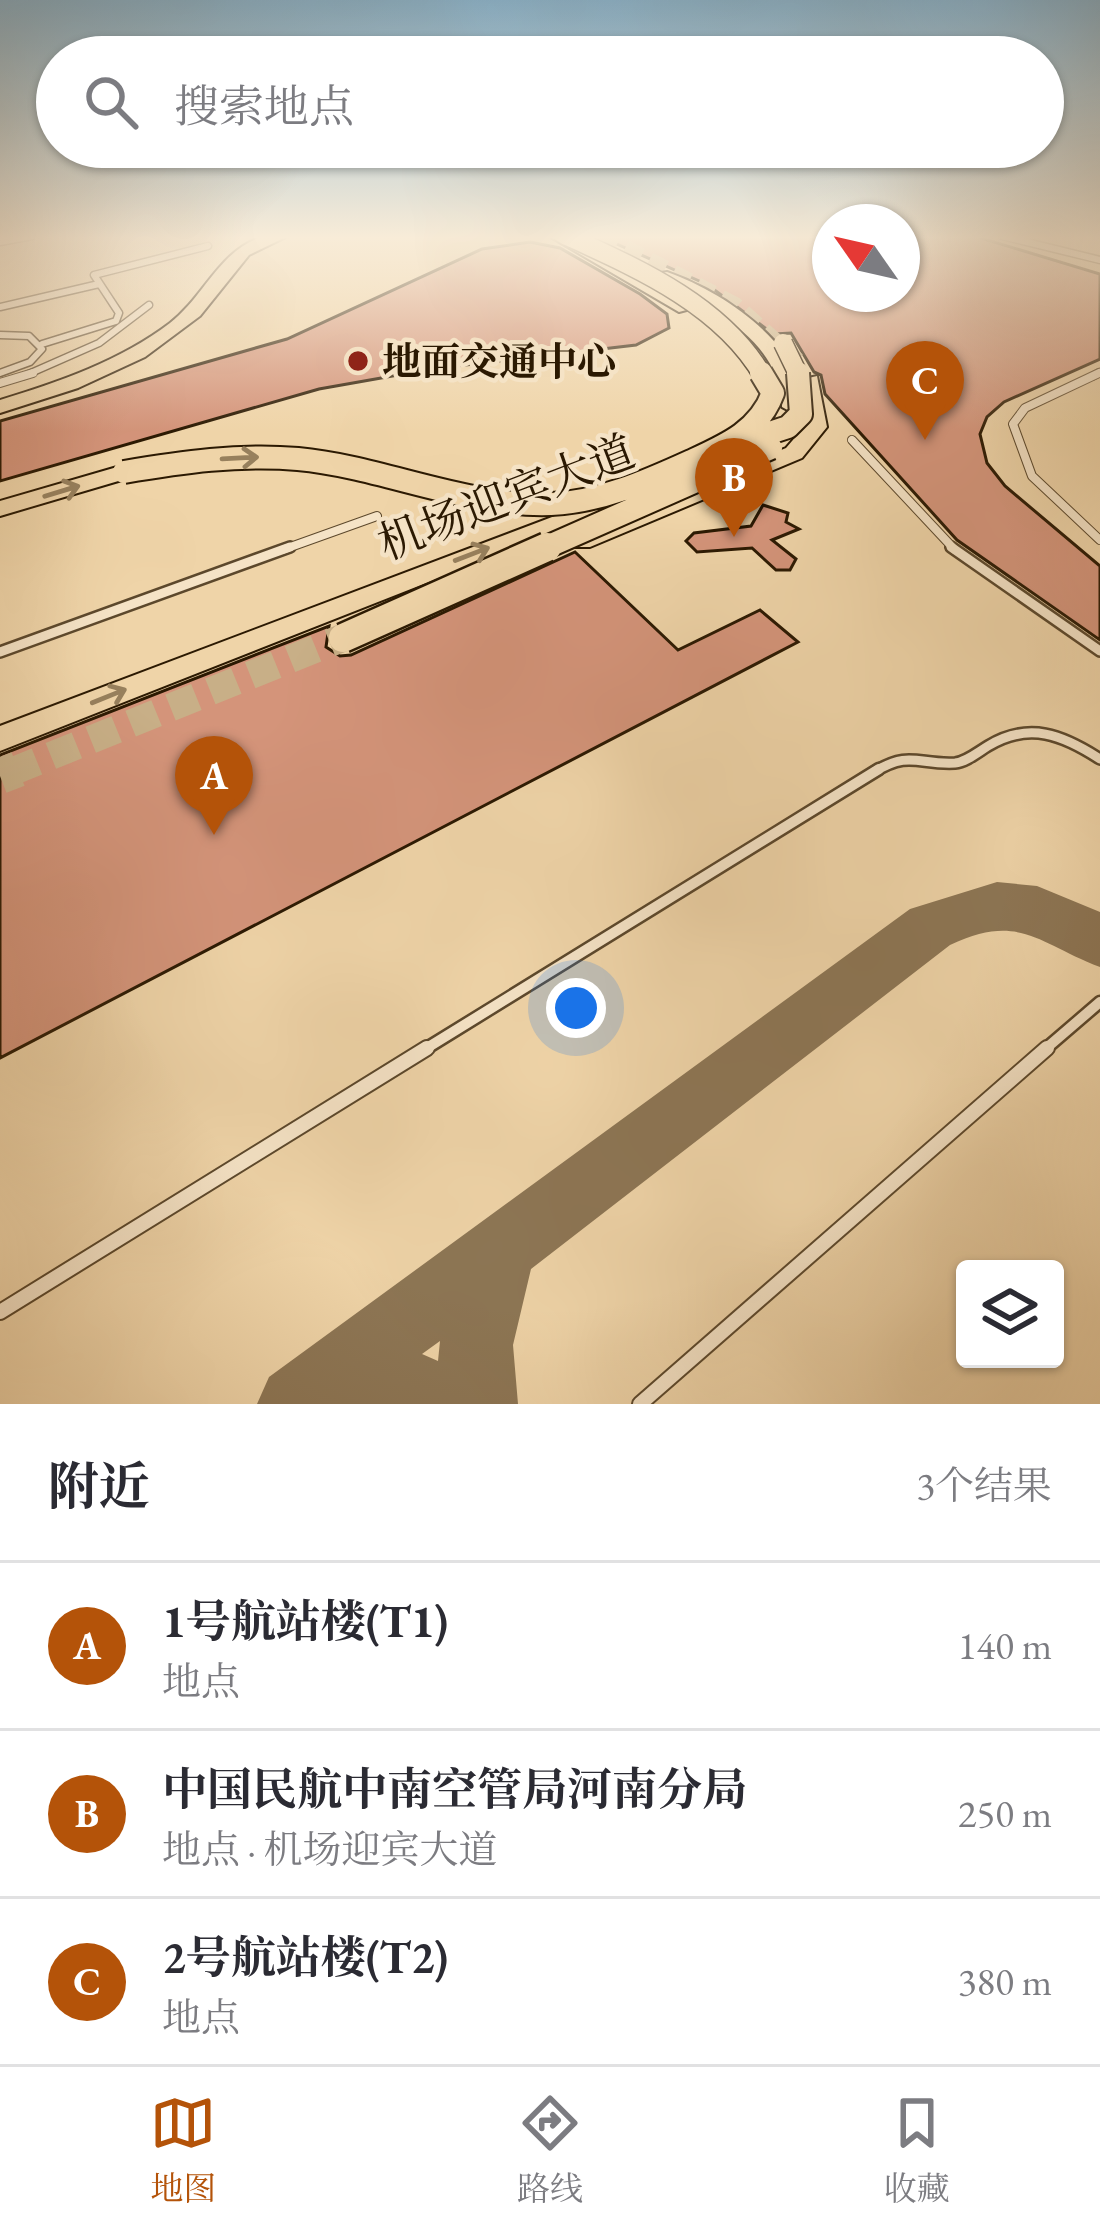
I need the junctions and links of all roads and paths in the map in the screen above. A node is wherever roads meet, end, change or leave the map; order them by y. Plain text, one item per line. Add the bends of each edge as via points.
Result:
1 (111, 302) edge
2 (180, 302) edge
3 (202, 302) edge
4 (672, 302) edge
5 (685, 302) edge
6 (708, 302) edge
7 (149, 305) dead end
8 (0, 335) edge
9 (783, 343) tunnel mouth
10 (42, 344) junction
11 (786, 370) junction
12 (1100, 372) edge
13 (0, 373) edge
14 (753, 377) junction
15 (810, 380) dead end
16 (0, 383) edge
17 (0, 402) edge
18 (779, 424) junction
19 (852, 440) dead end
20 (725, 446) junction
21 (701, 468) junction
22 (0, 509) edge
23 (377, 515) dead end
24 (1100, 540) edge
25 (570, 547) dead end
26 (343, 638) tunnel mouth
27 (1100, 651) edge
28 (0, 652) edge
29 (0, 740) tunnel mouth
30 (1100, 759) edge
31 (1100, 1002) edge
32 (0, 1312) edge
33 (640, 1404) edge

1 - 10 lane via 116,321
2 - 17 main road via 159,329 103,362
3 - 17 main road via 154,343 85,378
4 - 14 main road via 740,356
5 - 20 main road, bridge via 753,358 772,393 769,410
6 - 11 main road via 761,340
7 - 16 lane via 94,346
8 - 10 lane via 29,335
9 - 20 main road, bridge via 802,381 801,414 770,435
10 - 13 lane via 31,362
11 - 18 main road
11 - 18 main road via 795,388
12 - 24 lane via 1025,408 1013,424 1015,453
14 - 18 main road
14 - 21 main road, 机场迎宾大道 via 763,399 759,419
15 - 25 main road via 816,427 794,453
18 - 21 main road
18 - 26 main road, bridge
19 - 27 lane via 953,549
22 -> 20 main road, bridge via 124,472 267,456 344,463 548,504 598,496
29 -> 21 main road, 机场迎宾大道
23 - 28 lane
30 - 32 lane via 1034,730 1004,736 959,763 898,758
31 - 33 lane

